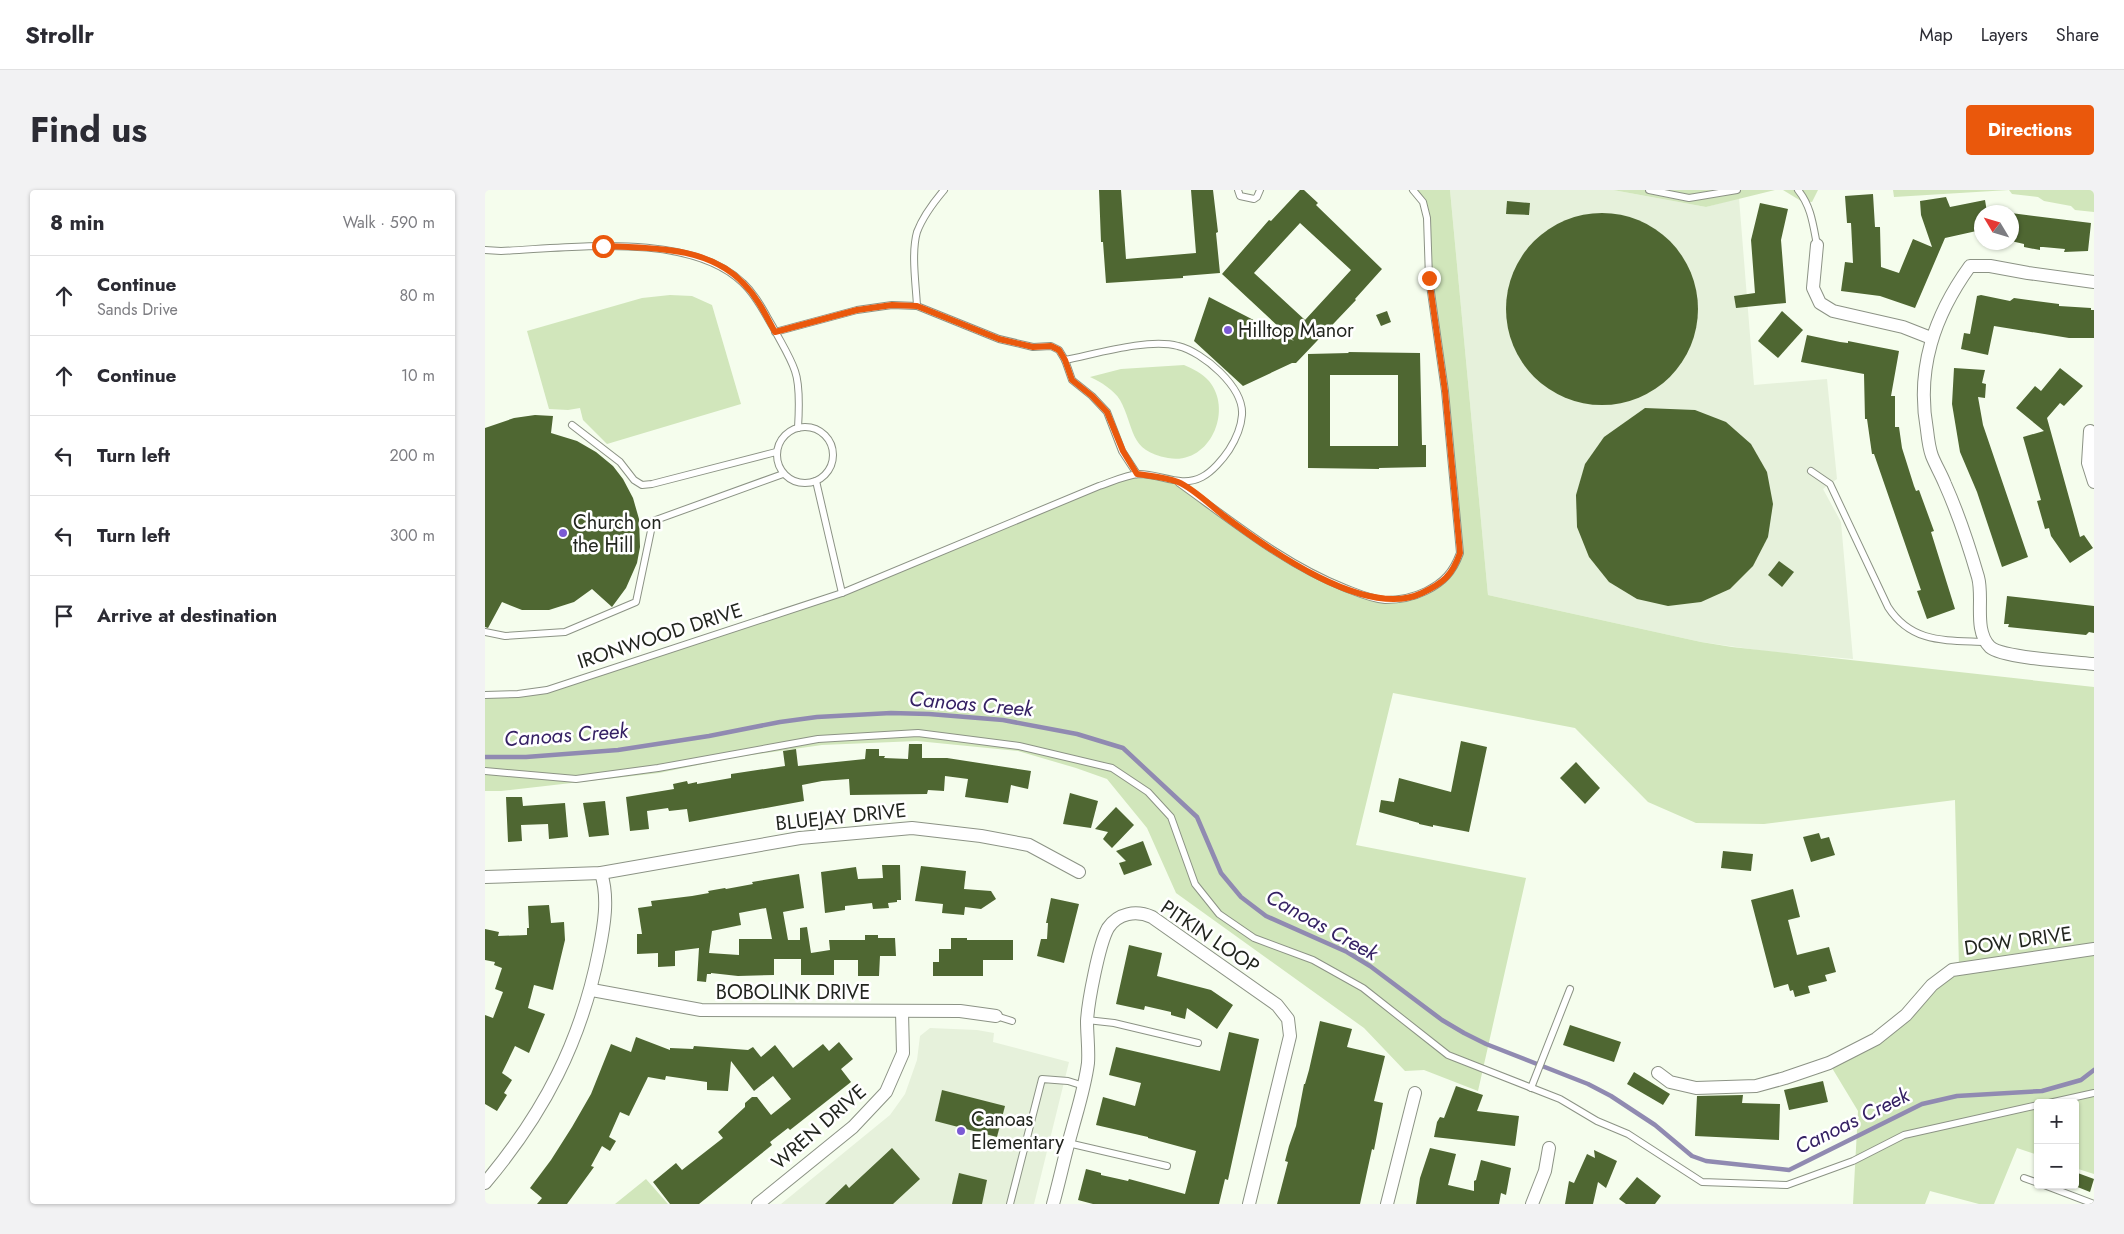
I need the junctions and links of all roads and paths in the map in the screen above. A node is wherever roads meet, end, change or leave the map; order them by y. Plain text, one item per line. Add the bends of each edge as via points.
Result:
1 (944, 190) edge
2 (1237, 190) edge
3 (1260, 190) edge
4 (1413, 190) edge
5 (1649, 190) edge
6 (1737, 190) edge
7 (1798, 190) edge
8 (1817, 245) joint
9 (485, 250) edge
10 (2094, 282) edge
11 (917, 306) junction
12 (775, 332) junction
13 (1931, 338) junction
14 (1065, 360) junction
15 (572, 424) dead end
16 (798, 428) junction
17 (2090, 431) dead end
18 (777, 452) junction
19 (1811, 471) dead end
20 (783, 474) junction
21 (1137, 474) junction
22 (816, 482) junction
23 (1179, 482) junction
24 (2094, 482) edge
25 (842, 593) junction
26 (485, 632) edge
27 (1989, 645) junction
28 (2094, 664) edge
29 (485, 694) edge
30 (485, 772) edge
31 (1079, 872) dead end
32 (601, 873) junction
33 (485, 878) edge
34 (2094, 949) edge
35 (1570, 989) dead end
36 (591, 990) junction
37 (902, 1012) junction
38 (996, 1016) joint
39 (1087, 1020) junction
40 (1013, 1021) dead end
41 (1198, 1043) dead end
42 (1658, 1073) dead end
43 (1084, 1086) junction
44 (1532, 1086) junction
45 (1415, 1093) dead end
46 (2094, 1093) edge
47 (2067, 1099) edge
48 (2034, 1106) edge
49 (1068, 1143) junction
50 (1549, 1148) dead end
51 (1167, 1166) dead end
52 (2024, 1178) dead end
53 (2034, 1182) edge
54 (485, 1183) edge
55 (2055, 1189) edge
56 (758, 1204) edge
57 (1010, 1204) edge
58 (1053, 1204) edge
59 (1249, 1204) edge
60 (1387, 1204) edge
61 (1532, 1204) edge
62 (2094, 1204) edge

1 - 11 lane via 928,209 917,234
2 - 3 lane via 1240,196 1254,199
4 - 23 lane via 1423,202 1427,218 1429,278 1445,391 1460,553 1454,569 1440,584 1415,596 1385,600 1364,596 1324,580 1253,538
5 - 6 lane via 1689,198
7 - 8 lane via 1807,201
8 - 13 street via 1813,288 1820,303 1833,311 1903,327
9 - 12 lane via 603,246 677,251 707,259 743,282
10 - 13 street via 1990,266 1970,266 1957,284
11 - 12 lane via 892,305 857,310
11 - 14 lane via 999,339 1033,347 1051,346 1059,350
12 - 16 lane via 796,373
13 - 27 street via 1923,375 1925,421 1931,455 1945,484 1979,579 1981,630
14 - 21 lane via 1072,380 1107,412 1123,451
14 - 23 lane via 1129,347 1177,345 1200,354 1221,372 1237,395 1242,413 1237,437 1224,458 1202,477
15 - 18 lane via 620,462 641,485
16 - 18 lane via 786,434
16 - 22 lane via 813,428 820,432 826,436 833,450 829,470
17 - 24 street via 2089,463
18 - 20 lane
19 - 27 lane via 1830,484 1897,622 1924,636
20 - 22 lane via 798,483
20 - 26 lane via 653,521 636,602 565,632 505,636
21 - 23 lane
21 - 25 lane, IRONWOOD DRIVE via 1099,486
22 - 25 lane
25 - 29 lane, IRONWOOD DRIVE via 547,690
27 - 28 street via 2009,654
30 - 44 lane via 577,779 818,739 918,733 1019,746 1113,768 1149,792 1171,817 1195,884 1219,914 1254,938 1313,960 1363,988 1448,1055
31 - 32 street, BLUEJAY DRIVE via 1029,845 912,828 800,838
32 - 33 street, BLUEJAY DRIVE
32 - 36 street via 606,889 602,936
34 - 42 street, DOW DRIVE via 1952,970 1876,1039 1829,1062 1785,1078 1756,1086 1696,1088 1670,1082
35 - 44 lane
36 - 37 street, BOBOLINK DRIVE via 701,1010
36 - 54 street via 577,1033 548,1096 514,1148
37 - 38 street, BOBOLINK DRIVE via 960,1011
37 - 56 street, WREN DRIVE via 903,1053 886,1092 853,1127
38 - 40 lane
39 - 41 lane via 1114,1023
39 - 43 street, PITKIN LOOP via 1088,1062
39 - 59 street, PITKIN LOOP via 1105,935 1116,920 1133,913 1151,917 1277,1006 1288,1019 1289,1036
43 - 49 street, PITKIN LOOP
43 - 57 lane via 1042,1079
44 - 48 lane via 1628,1134 1702,1182 1787,1185 1853,1161 1904,1135
45 - 60 street
46 - 47 lane
49 - 51 lane
49 - 58 street, PITKIN LOOP
50 - 61 street via 1545,1171
52 - 53 lane
55 - 62 lane

